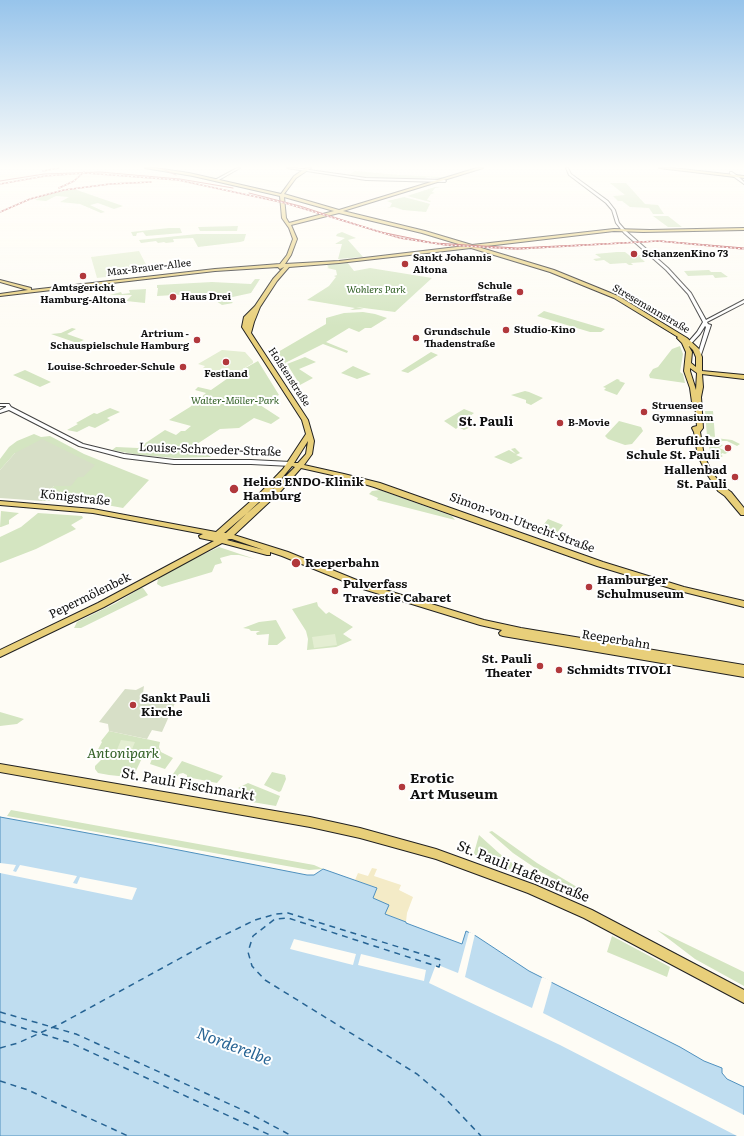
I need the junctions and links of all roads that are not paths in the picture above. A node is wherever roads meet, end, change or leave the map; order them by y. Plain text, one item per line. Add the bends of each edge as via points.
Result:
1 (288, 221) edge
2 (299, 221) edge
3 (309, 221) edge
4 (378, 221) edge
5 (618, 221) edge
6 (289, 224) junction
7 (744, 229) edge
8 (625, 231) junction
9 (471, 247) junction
10 (266, 264) junction
11 (273, 264) junction
12 (285, 265) junction
13 (252, 267) junction
14 (0, 283) edge
15 (21, 290) junction
16 (28, 290) junction
17 (601, 291) junction
18 (0, 294) edge
19 (744, 301) edge
20 (706, 324) junction
21 (688, 345) junction
22 (699, 357) junction
23 (688, 364) junction
24 (697, 370) junction
25 (687, 373) junction
26 (744, 376) edge
27 (0, 406) edge
28 (9, 408) junction
29 (0, 412) edge
30 (697, 432) junction
31 (308, 434) junction
32 (291, 464) junction
33 (301, 465) junction
34 (721, 489) junction
35 (0, 503) edge
36 (744, 513) edge
37 (744, 518) edge
38 (237, 528) junction
39 (220, 538) junction
40 (255, 546) junction
41 (744, 604) edge
42 (0, 654) edge
43 (744, 668) edge
44 (744, 674) edge
45 (0, 768) edge
46 (276, 815) joint
47 (744, 997) edge

1 - 6 main road, Holstenstraße
2 - 6 main road
3 - 6 main road
4 - 9 main road, Stresemannstraße
5 - 8 street
6 - 12 main road, Holstenstraße via 294,239
7 - 8 main road, Max-Brauer-Allee
8 - 9 main road, Max-Brauer-Allee
8 - 20 street via 690,294
9 - 12 main road, Max-Brauer-Allee via 339,262
9 - 17 main road, Stresemannstraße via 553,272
10 - 11 main road, Max-Brauer-Allee
10 - 13 main road
10 - 16 main road, Max-Brauer-Allee
11 - 12 main road, Max-Brauer-Allee
11 - 12 main road
12 - 13 main road, Max-Brauer-Allee
12 - 31 main road, Holstenstraße via 257,307 249,332 305,420
13 - 16 main road, Max-Brauer-Allee
14 - 15 main road
14 - 16 main road
15 - 16 main road
15 - 18 main road, Max-Brauer-Allee
16 - 18 main road, Max-Brauer-Allee
17 - 21 main road, Stresemannstraße
17 - 21 main road, Stresemannstraße via 620,299
19 - 20 street
20 - 21 street
20 - 22 street
21 - 22 main road
21 - 23 main road
22 - 24 main road
23 - 24 main road
23 - 25 main road
24 - 25 main road
24 - 26 main road
24 - 30 main road via 700,389 700,428
25 - 30 main road via 692,386
27 - 28 street, Louise-Schroeder-Straße via 6,405
28 - 29 street
28 - 32 street, Louise-Schroeder-Straße via 80,445 131,458 174,462
30 - 34 main road via 702,459
31 - 32 main road
31 - 33 main road, Holstenstraße via 311,441 310,451
32 - 33 main road, Simon-von-Utrecht-Straße
32 - 39 main road
33 - 38 main road, Holstenstraße
33 - 41 main road, Simon-von-Utrecht-Straße via 377,485 606,566
34 - 36 main road
34 - 37 main road via 726,499
35 - 39 main road, Königstraße via 80,510 146,521
38 - 39 main road, Holstenstraße
38 - 40 main road via 241,535
39 - 40 main road, Reeperbahn
39 - 42 main road, Pepermölenbek via 134,588
40 - 43 main road, Reeperbahn via 272,550 366,587 483,623
40 - 44 main road, Reeperbahn via 381,597 479,627 520,637
45 - 46 main road, St. Pauli Fischmarkt
46 - 47 main road, St. Pauli Hafenstraße via 394,842 487,872 588,914

